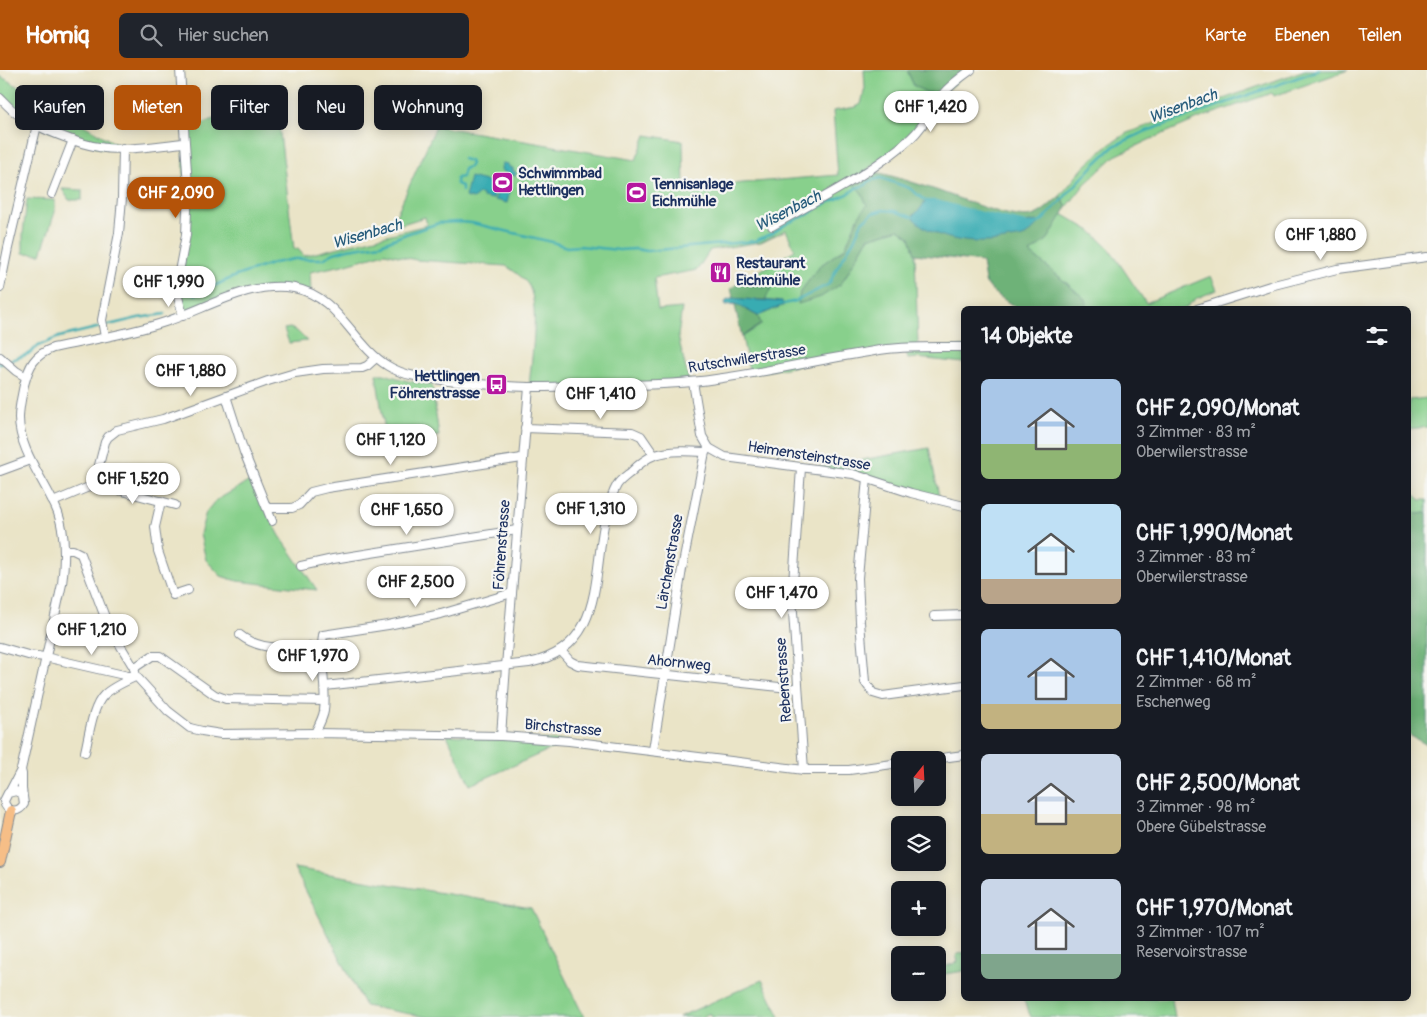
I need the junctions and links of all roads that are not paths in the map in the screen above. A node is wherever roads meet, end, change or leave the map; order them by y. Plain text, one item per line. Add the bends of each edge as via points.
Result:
1 (180, 70) edge
2 (971, 70) edge
3 (0, 98) edge
4 (15, 112) edge
5 (36, 130) edge
6 (49, 130) edge
7 (73, 140) junction
8 (184, 143) junction
9 (123, 148) junction
10 (52, 194) dead end
11 (772, 226) dead end
12 (1427, 257) edge
13 (0, 288) edge
14 (1207, 306) edge
15 (183, 316) junction
16 (104, 334) junction
17 (961, 346) edge
18 (376, 358) junction
19 (2, 360) edge
20 (26, 377) junction
21 (693, 382) junction
22 (529, 386) junction
23 (226, 396) junction
24 (525, 428) junction
25 (707, 450) junction
26 (654, 455) junction
27 (522, 458) junction
28 (30, 460) junction
29 (801, 468) junction
30 (0, 472) edge
31 (868, 478) junction
32 (96, 484) junction
33 (161, 500) junction
34 (53, 502) junction
35 (175, 505) dead end
36 (961, 505) edge
37 (267, 508) junction
38 (272, 521) dead end
39 (517, 530) junction
40 (64, 550) junction
41 (301, 566) dead end
42 (188, 590) dead end
43 (512, 593) junction
44 (961, 615) edge
45 (934, 616) dead end
46 (240, 635) dead end
47 (0, 647) edge
48 (321, 647) junction
49 (562, 651) junction
50 (45, 657) junction
51 (506, 666) junction
52 (135, 672) junction
53 (665, 675) junction
54 (961, 685) edge
55 (325, 686) junction
56 (798, 689) junction
57 (324, 701) junction
58 (314, 733) junction
59 (501, 736) junction
60 (653, 750) junction
61 (85, 752) dead end
62 (961, 755) edge
63 (946, 757) edge
64 (891, 764) edge
65 (21, 770) junction
66 (804, 770) junction
67 (10, 791) junction
68 (22, 795) junction
69 (2, 797) edge
70 (11, 811) junction
71 (0, 862) edge

1 - 8 street
2 - 11 street via 943,94 910,138 869,170
3 - 4 street
5 - 13 street
6 - 7 street
7 - 9 street via 100,148
7 - 10 street
8 - 9 street
8 - 15 street via 188,220 177,282
9 - 16 street via 119,233 102,322
12 - 14 street via 1338,269
15 - 16 street, Rutschwilerstrasse
15 - 18 street, Rutschwilerstrasse via 255,289 297,288 332,307
16 - 20 street, Rutschwilerstrasse via 43,352 32,362
17 - 21 street, Rutschwilerstrasse via 888,349
18 - 22 street, Rutschwilerstrasse via 398,372 413,376
18 - 23 street via 362,368 295,373
19 - 20 street
20 - 28 street via 19,419
21 - 22 street, Rutschwilerstrasse
21 - 25 street
22 - 24 street, Föhrenstrasse
23 - 32 street via 164,419 112,433 105,442
23 - 37 street
24 - 26 street via 632,432 641,436
24 - 27 street, Föhrenstrasse
25 - 26 street, Heimensteinstrasse
25 - 29 street, Heimensteinstrasse via 725,457
25 - 53 street, Lärchenstrasse via 682,569
26 - 49 street via 618,484 608,508 588,618
27 - 37 street via 327,488 311,492 292,508
27 - 39 street, Föhrenstrasse
28 - 30 street
28 - 34 street
29 - 31 street, Heimensteinstrasse
29 - 56 street, Rebenstrasse via 792,598
31 - 36 street, Heimensteinstrasse
31 - 54 street via 858,578 865,682 873,693 883,696
32 - 33 street
32 - 34 street
33 - 35 street
33 - 42 street via 155,527 158,551 173,594
34 - 40 street via 63,533
37 - 38 street
39 - 41 street
39 - 43 street, Föhrenstrasse
40 - 50 street via 62,584
40 - 52 street, Birchstrasse via 81,554 108,625
43 - 48 street via 442,614 323,635
43 - 51 street, Föhrenstrasse
44 - 45 street
46 - 48 street via 268,648
47 - 50 street via 28,656
48 - 55 street
49 - 51 street via 539,661
49 - 53 street, Ahornweg via 578,665
50 - 52 street via 128,676
50 - 65 street
51 - 55 street
51 - 59 street, Föhrenstrasse
52 - 57 street via 152,656 160,656 215,695 226,699
52 - 58 street, Birchstrasse via 168,711 190,728 221,734
52 - 61 street via 104,695 96,708
53 - 56 street, Ahornweg
53 - 60 street, Lärchenstrasse
55 - 57 street
56 - 66 street, Rebenstrasse
57 - 58 street via 324,712
58 - 59 street, Birchstrasse
59 - 60 street, Birchstrasse
60 - 66 street, Birchstrasse
62 - 63 street
64 - 66 street, Birchstrasse via 849,770
65 - 67 street
65 - 68 street
67 - 68 street via 18,791
67 - 69 street
68 - 70 street via 22,807
69 - 70 street
70 - 71 main road

